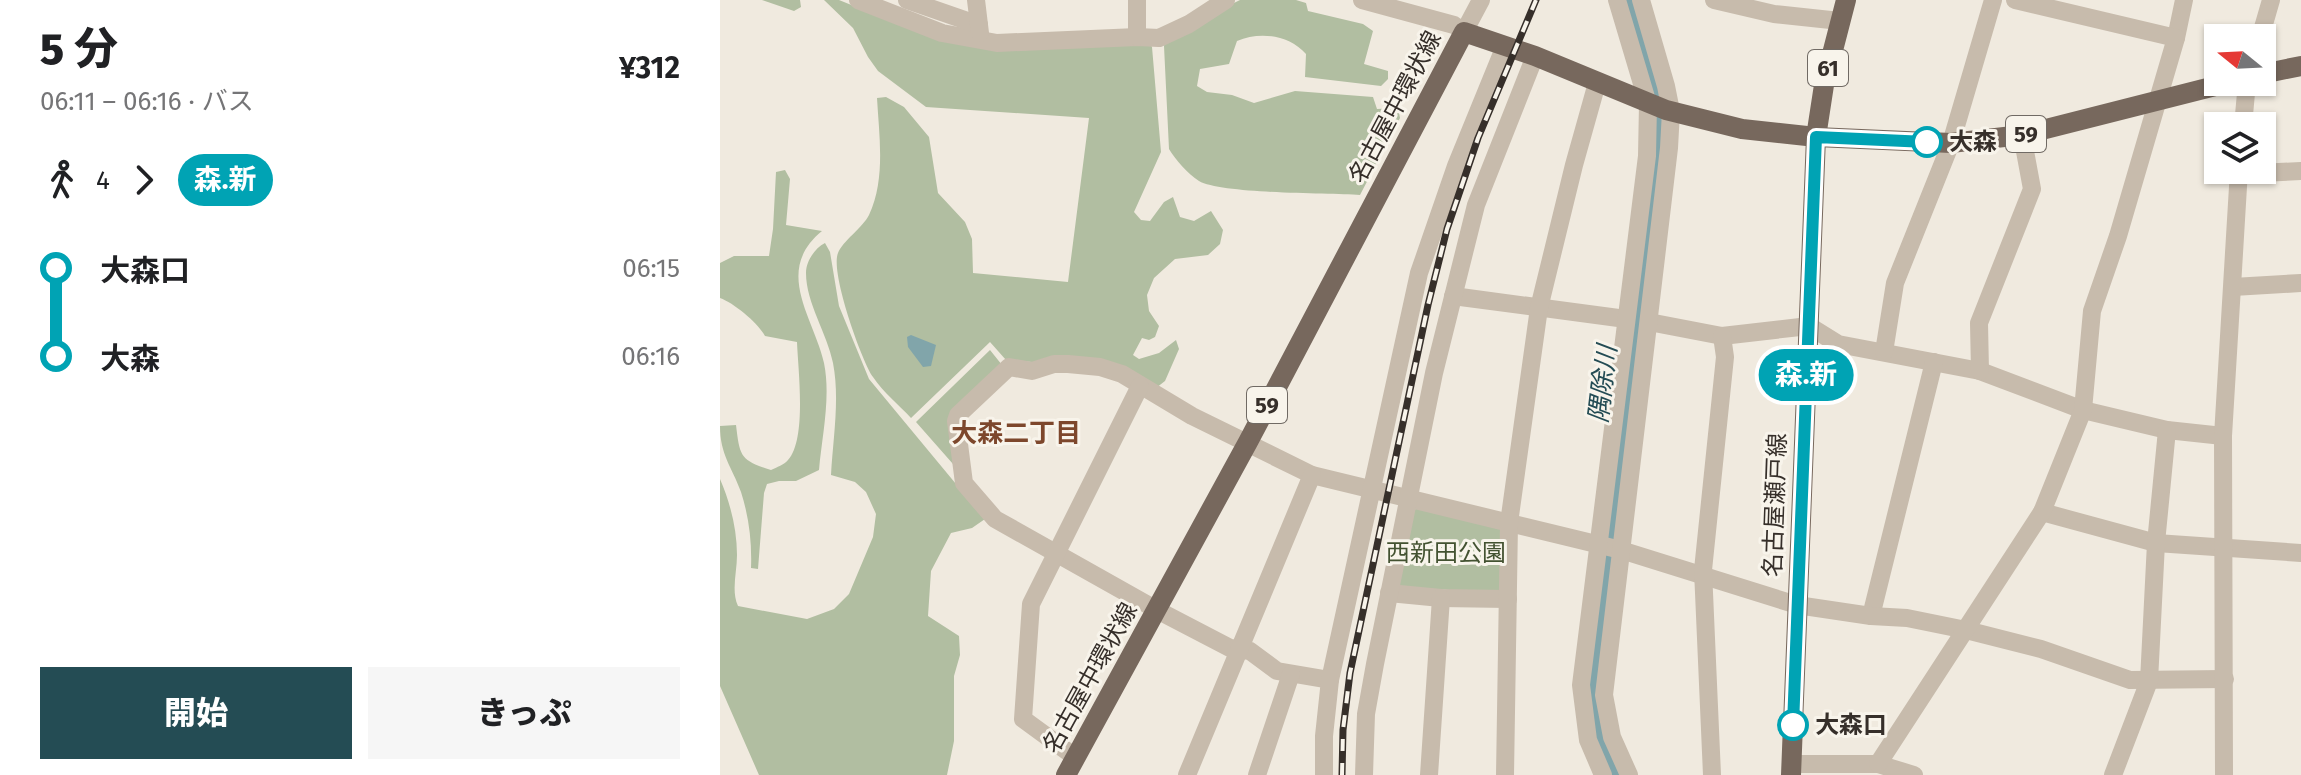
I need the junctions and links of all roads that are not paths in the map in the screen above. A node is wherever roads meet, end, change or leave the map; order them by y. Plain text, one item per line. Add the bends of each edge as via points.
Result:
1 (858, 0) edge
2 (907, 0) edge
3 (976, 0) edge
4 (1137, 0) edge
5 (1226, 0) edge
6 (1362, 0) edge
7 (1481, 0) edge
8 (1617, 0) edge
9 (1641, 0) edge
10 (1714, 0) edge
11 (1846, 0) edge
12 (1993, 0) edge
13 (2015, 0) edge
14 (2184, 0) edge
15 (2271, 0) edge
16 (1198, 8) edge
17 (1840, 21) junction
18 (2264, 24) edge
19 (980, 32) junction
20 (1464, 32) junction
21 (1137, 37) junction
22 (2176, 38) junction
23 (1505, 46) junction
24 (1535, 56) junction
25 (2301, 66) edge
26 (2276, 71) edge
27 (1597, 83) junction
28 (2204, 89) edge
29 (2157, 101) junction
30 (1659, 107) junction
31 (2022, 135) junction
32 (1816, 137) junction
33 (1951, 143) junction
34 (2276, 171) edge
35 (2301, 171) edge
36 (2238, 184) edge
37 (2301, 283) edge
38 (2233, 287) junction
39 (1453, 296) junction
40 (1539, 308) junction
41 (1626, 319) junction
42 (1649, 322) junction
43 (1809, 326) junction
44 (1722, 336) junction
45 (1884, 352) junction
46 (1934, 362) junction
47 (1980, 371) junction
48 (1140, 386) junction
49 (2083, 410) junction
50 (2167, 430) junction
51 (2223, 436) junction
52 (1248, 442) junction
53 (1312, 475) junction
54 (1370, 489) junction
55 (1410, 499) junction
56 (2042, 512) junction
57 (1509, 523) junction
58 (2156, 543) junction
59 (1598, 545) junction
60 (2223, 549) junction
61 (1621, 550) junction
62 (2301, 553) edge
63 (1056, 556) junction
64 (1703, 577) junction
65 (1389, 593) junction
66 (1441, 598) junction
67 (1508, 599) junction
68 (1797, 605) junction
69 (1157, 610) junction
70 (1871, 616) junction
71 (1966, 630) junction
72 (1239, 650) junction
73 (1291, 674) junction
74 (2225, 679) junction
75 (1330, 680) junction
76 (2149, 681) junction
77 (1071, 766) edge
78 (1871, 768) edge
79 (1791, 770) edge
80 (1187, 775) edge
81 (1257, 775) edge
82 (1324, 775) edge
83 (1364, 775) edge
84 (1429, 775) edge
85 (1505, 775) edge
86 (1603, 775) edge
87 (1629, 775) edge
88 (1712, 775) edge
89 (1914, 775) edge
90 (2113, 775) edge
91 (2224, 775) edge

1 - 19 street via 942,33
2 - 19 street
3 - 19 street
4 - 21 street
5 - 16 street
6 - 20 street
7 - 20 street
8 - 30 street
9 - 30 street via 1666,86
10 - 17 street
11 - 17 main road, 名古屋瀬戸線 / 61
12 - 33 street
13 - 22 street
14 - 22 street
15 - 18 street
16 - 21 street via 1189,24 1159,38
17 - 32 main road, 名古屋瀬戸線 / 61
19 - 21 street via 1004,43
20 - 23 main road, 名古屋中環状線 / 59
20 - 52 main road, 名古屋中環状線 / 59
22 - 29 street
23 - 24 main road, 名古屋中環状線 / 59
23 - 54 street via 1419,273
24 - 27 main road, 名古屋中環状線 / 59
24 - 39 street via 1476,205
25 - 26 main road
27 - 30 main road, 名古屋中環状線 / 59
27 - 40 street
28 - 29 main road, 名古屋中環状線 / 59
29 - 31 main road, 名古屋中環状線 / 59
29 - 49 street via 2092,311
30 - 32 main road, 名古屋中環状線 / 59 via 1742,129
30 - 41 street via 1647,156
30 - 42 street via 1669,148
31 - 33 main road, 名古屋中環状線 / 59
31 - 47 street via 2032,189 1979,323
32 - 33 main road, 名古屋中環状線 / 59
32 - 43 main road, 名古屋瀬戸線 / 61
33 - 45 street via 1895,283
34 - 35 street
36 - 38 street
37 - 38 street
38 - 51 street
39 - 40 street
39 - 55 street
40 - 41 street
40 - 57 street
41 - 59 street
42 - 44 street
42 - 61 street
43 - 44 street
43 - 45 street via 1838,344
43 - 68 main road, 名古屋瀬戸線 / 61
44 - 64 street via 1725,357
45 - 46 street
46 - 47 street
46 - 70 street
47 - 49 street
48 - 52 street
48 - 63 street
48 - 63 street via 1100,367 1009,367 958,415 964,483 995,519
49 - 50 street
49 - 56 street
50 - 51 street
50 - 58 street
51 - 60 street
52 - 53 street
52 - 69 main road, 名古屋中環状線 / 59
53 - 54 street
53 - 72 street
54 - 55 street
54 - 75 street
55 - 57 street
55 - 65 street
56 - 58 street
56 - 71 street
57 - 59 street
57 - 67 street
58 - 60 street
58 - 76 street
59 - 61 street
59 - 86 street via 1581,685 1588,740
60 - 62 street
60 - 74 street
61 - 64 street
61 - 87 street via 1604,695 1612,737
63 - 69 street
63 - 77 street via 1031,604 1023,719
64 - 68 street
64 - 88 street
65 - 66 street
65 - 83 street via 1366,714
66 - 67 street
66 - 84 street
67 - 85 street
68 - 70 street
68 - 79 main road, 名古屋瀬戸線 / 61
69 - 72 street
69 - 77 main road, 名古屋中環状線 / 59
70 - 71 street
71 - 76 street via 2130,680
71 - 78 street
72 - 73 street
72 - 80 street
73 - 75 street
73 - 81 street
74 - 76 street
74 - 91 street
75 - 82 street
76 - 90 street
78 - 79 street
78 - 89 street

